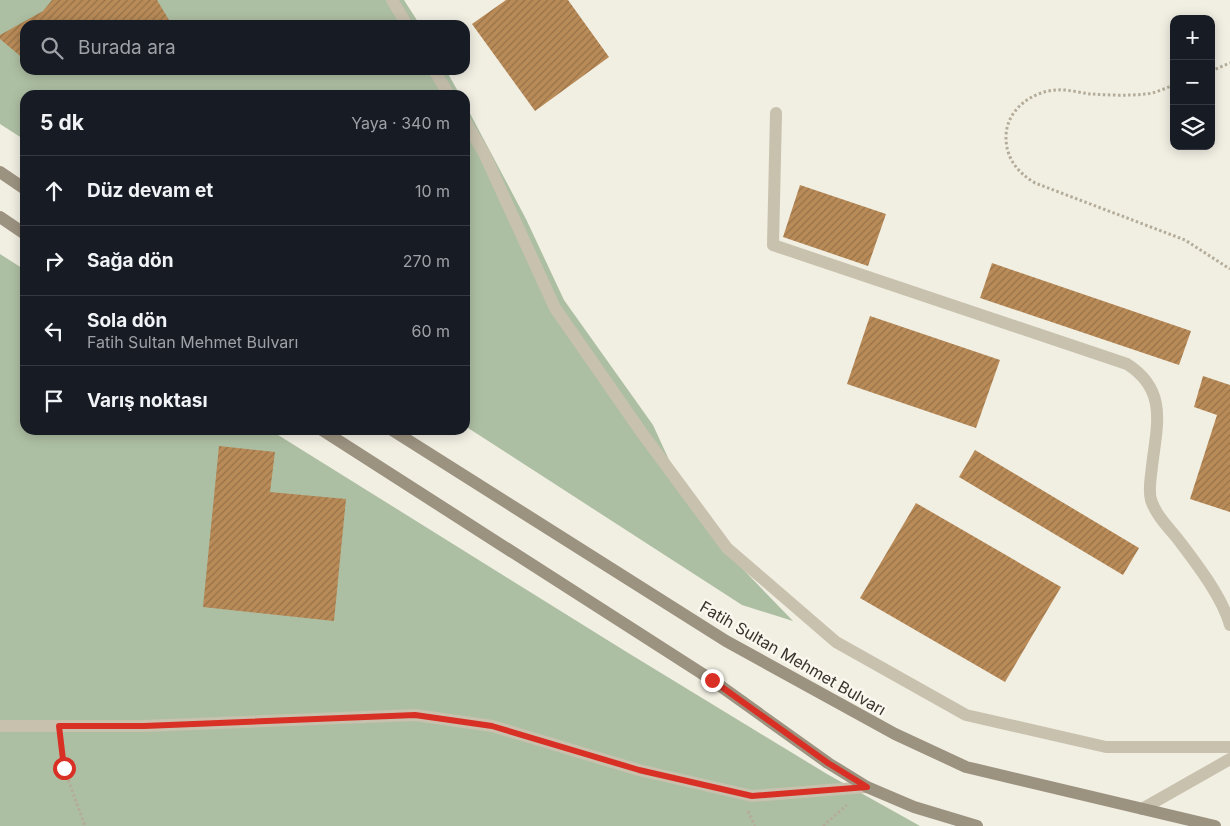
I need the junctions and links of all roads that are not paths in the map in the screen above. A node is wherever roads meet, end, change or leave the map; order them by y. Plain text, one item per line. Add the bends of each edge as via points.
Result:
1 (392, 0) edge
2 (404, 20) edge
3 (437, 75) edge
4 (446, 90) edge
5 (776, 113) dead end
6 (470, 130) edge
7 (0, 172) edge
8 (20, 186) edge
9 (0, 217) edge
10 (20, 231) edge
11 (330, 435) edge
12 (400, 435) edge
13 (1230, 625) edge
14 (0, 726) edge
15 (1230, 747) edge
16 (1230, 759) edge
17 (867, 787) junction
18 (1142, 809) junction
19 (977, 826) edge
20 (1211, 826) edge

1 - 2 street
3 - 4 street
5 - 13 street via 773,245 1128,364 1140,372 1150,384 1157,406 1149,484 1151,499 1157,512 1198,566
6 - 15 street via 484,153 554,308 642,433 727,548 836,642 966,715 1106,748
7 - 8 main road
9 - 10 main road
11 - 17 main road via 712,680
12 - 18 main road, Fatih Sultan Mehmet Bulvarı via 726,641 895,734 966,767
14 - 17 street via 144,726 415,715 492,726 639,770 752,796
16 - 18 street
17 - 19 main road via 914,807
18 - 20 main road, Fatih Sultan Mehmet Bulvarı

